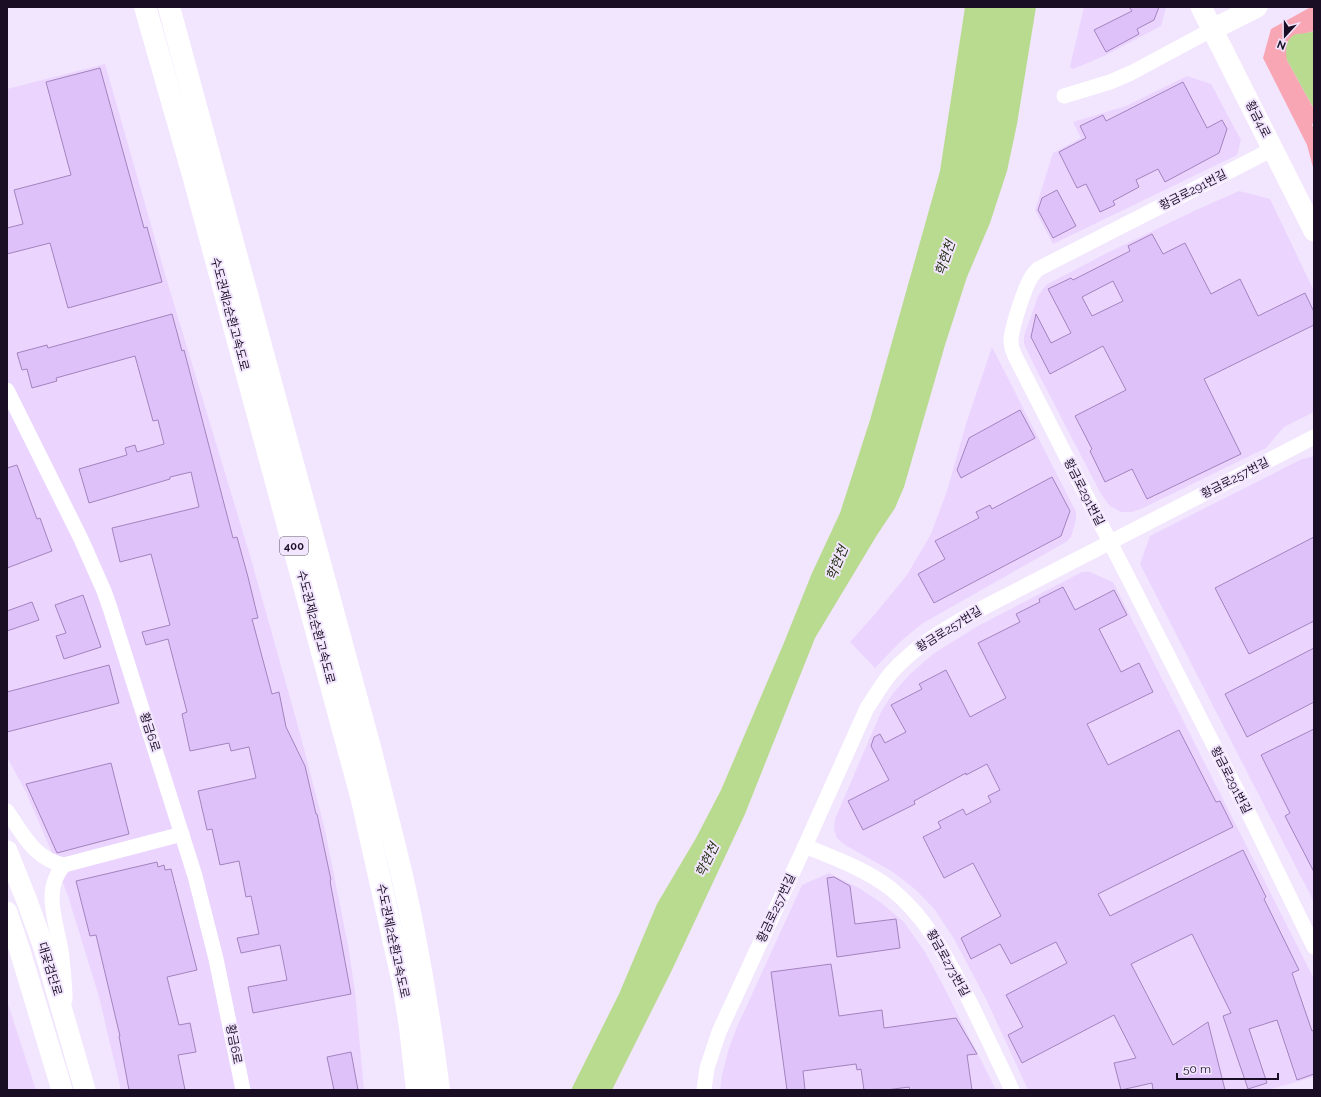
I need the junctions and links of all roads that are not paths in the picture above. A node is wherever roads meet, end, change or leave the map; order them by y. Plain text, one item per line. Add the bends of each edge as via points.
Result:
1 (145, 7) edge
2 (169, 7) edge
3 (1201, 7) edge
4 (1256, 7) edge
5 (1213, 29) junction
6 (1064, 96) dead end
7 (1273, 149) junction
8 (1314, 231) edge
9 (7, 390) edge
10 (1314, 437) edge
11 (1109, 542) junction
12 (7, 811) edge
13 (182, 834) junction
14 (805, 846) junction
15 (7, 850) edge
16 (64, 865) junction
17 (7, 912) edge
18 (1314, 947) edge
19 (67, 1026) junction
20 (62, 1090) edge
21 (85, 1090) edge
22 (243, 1090) edge
23 (417, 1090) edge
24 (439, 1090) edge
25 (704, 1090) edge
26 (1012, 1090) edge

1 - 23 highway, 수도권제2순환고속도로 / 400 via 362,800 403,983
2 - 24 highway, 수도권제2순환고속도로 / 400 via 392,834 412,922
3 - 5 main road, 황금4로
4 - 5 main road
5 - 6 street via 1131,73
5 - 7 main road, 황금4로
7 - 8 main road, 황금4로
7 - 11 street, 황금로291번길 via 1046,265 1033,274 1027,286 1011,335 1012,350
9 - 13 street, 황금6로 via 104,591
10 - 11 street, 황금로257번길
11 - 14 street, 황금로257번길 via 939,632 900,664 867,708
11 - 18 street, 황금로291번길
12 - 16 street via 38,853 54,863
13 - 16 street
13 - 22 street, 황금6로 via 216,959
14 - 25 street, 황금로257번길 via 719,1032 707,1068
14 - 26 street, 황금로273번길 via 875,878 907,903 922,920 950,962
15 - 19 main road, 대곶검단로 via 44,948
16 - 19 street via 54,882 52,902 63,965
17 - 20 main road, 대곶검단로
19 - 21 main road, 대곶검단로

